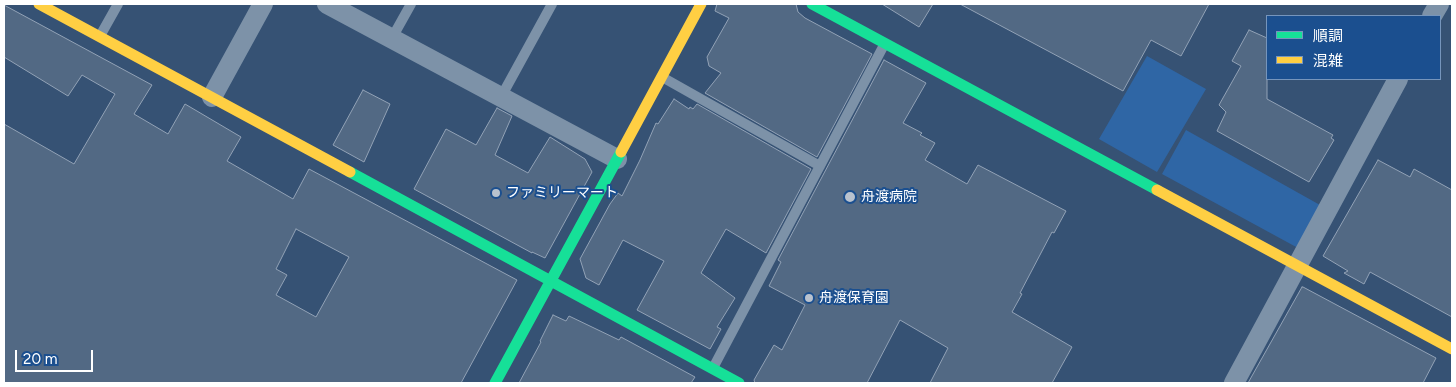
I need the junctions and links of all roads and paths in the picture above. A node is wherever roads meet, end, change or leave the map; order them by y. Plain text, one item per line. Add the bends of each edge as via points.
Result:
1 (39, 4) edge
2 (118, 4) edge
3 (263, 4) edge
4 (328, 4) edge
5 (411, 4) edge
6 (552, 4) edge
7 (701, 4) edge
8 (812, 4) edge
9 (1439, 4) edge
10 (1433, 15) edge
11 (100, 37) junction
12 (392, 38) junction
13 (885, 43) junction
14 (662, 76) junction
15 (1397, 80) edge
16 (212, 97) junction
17 (501, 97) junction
18 (617, 159) junction
19 (820, 166) junction
20 (1298, 266) junction
21 (551, 280) junction
22 (1452, 349) edge
23 (712, 369) junction
24 (494, 383) edge
25 (739, 383) edge
26 (1234, 383) edge

1 - 11 street
2 - 11 lane
3 - 16 street
4 - 12 street
5 - 12 lane
6 - 17 lane
7 - 14 street
8 - 13 street
9 - 10 street
11 - 16 street
12 - 17 street
13 - 19 lane
13 - 20 street
14 - 18 street
14 - 19 lane
15 - 20 street
16 - 21 street
17 - 18 street
18 - 21 street
19 - 23 lane
20 - 22 street
20 - 26 street
21 - 23 street
21 - 24 street
23 - 25 street

